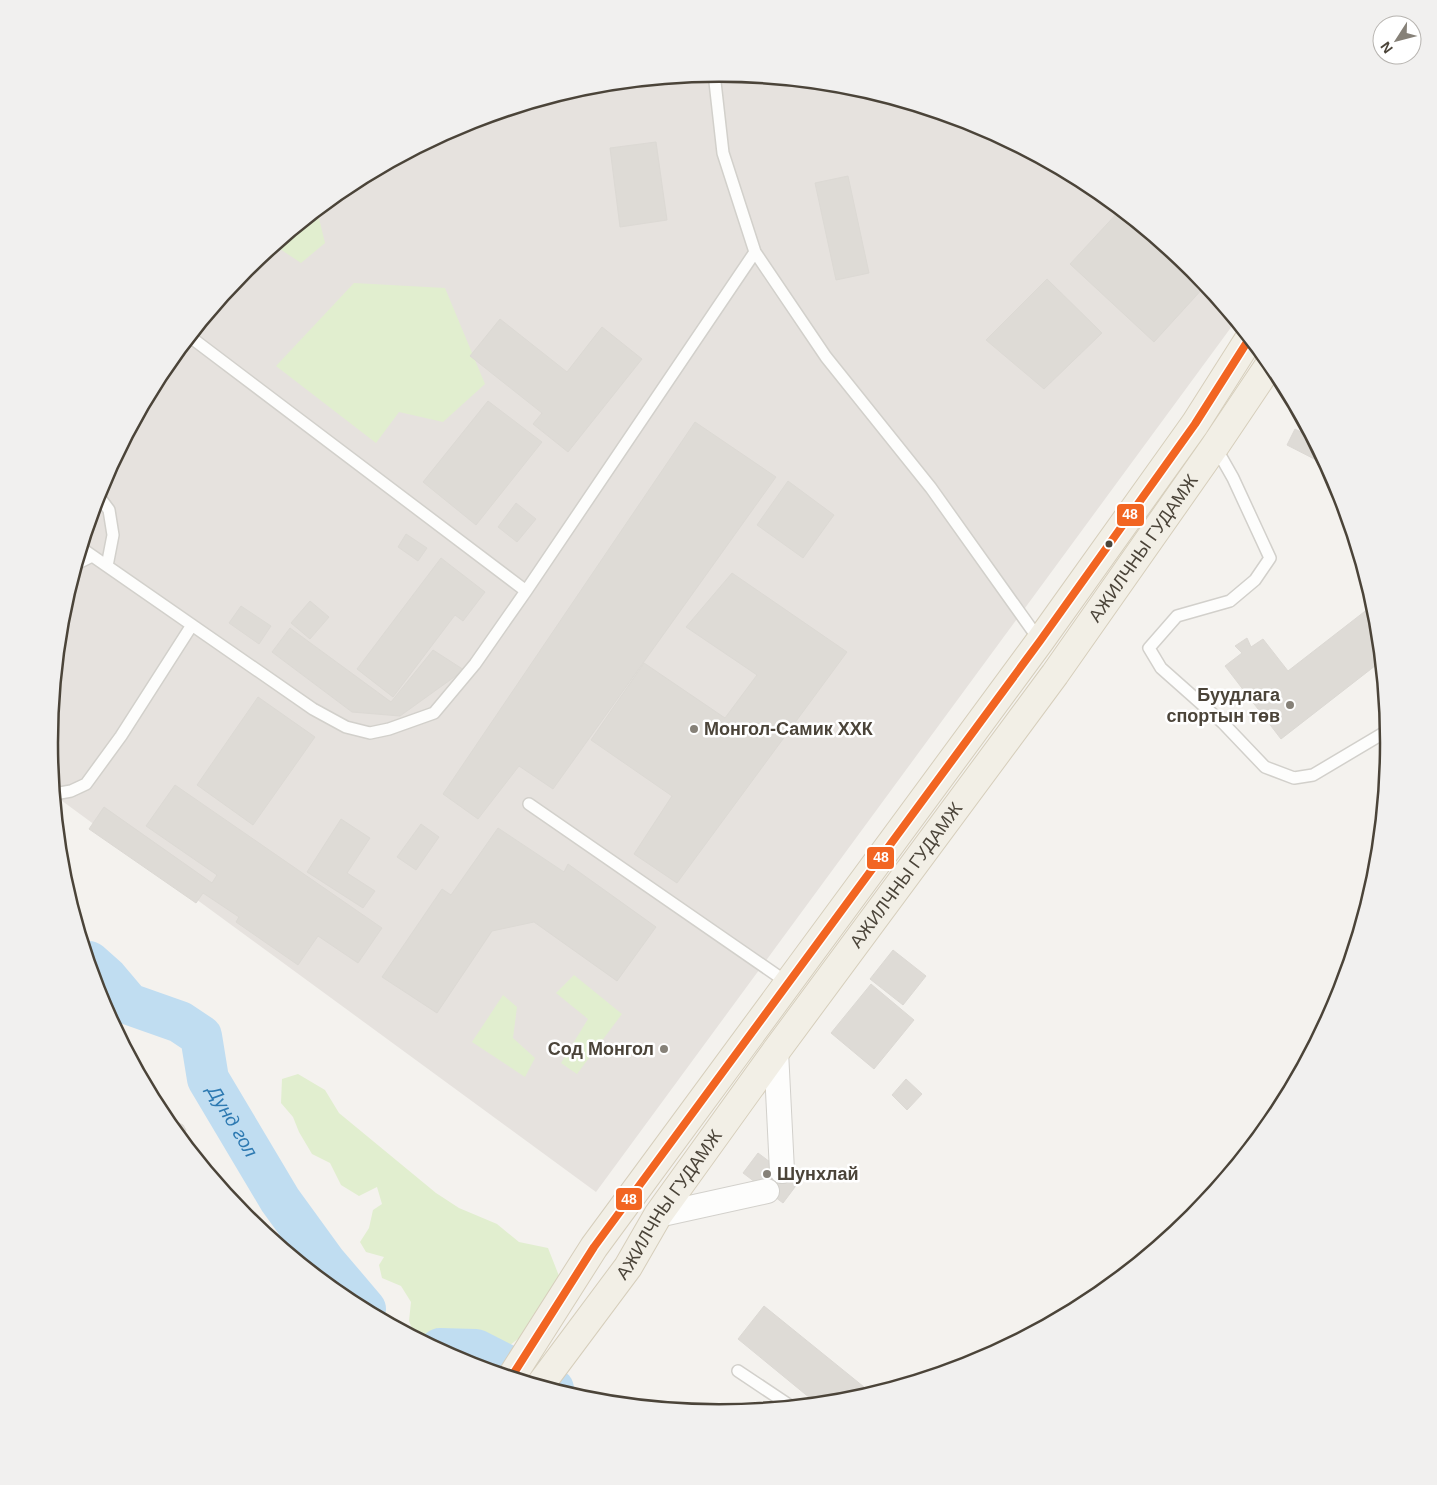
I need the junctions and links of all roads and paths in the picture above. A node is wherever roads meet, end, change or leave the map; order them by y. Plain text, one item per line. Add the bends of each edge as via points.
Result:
1 (715, 82) edge
2 (755, 252) junction
3 (194, 339) edge
4 (1246, 345) edge
5 (1265, 371) edge
6 (1215, 446) junction
7 (103, 502) edge
8 (86, 552) edge
9 (92, 556) junction
10 (83, 560) edge
11 (107, 566) junction
12 (526, 591) junction
13 (192, 625) junction
14 (1040, 641) junction
15 (1380, 735) edge
16 (60, 793) edge
17 (529, 804) dead end
18 (788, 983) junction
19 (776, 1051) junction
20 (782, 1171) dead end
21 (767, 1191) dead end
22 (658, 1215) junction
23 (515, 1371) edge
24 (738, 1371) dead end
25 (544, 1380) edge
26 (782, 1400) edge

1 - 2 lane via 723,153
2 - 12 lane
2 - 14 lane via 826,357 932,488
3 - 12 lane
4 - 14 main road, АЖИЛЧНЫ ГУДАМЖ via 1195,424
5 - 6 main road, АЖИЛЧНЫ ГУДАМЖ
6 - 15 lane via 1270,558 1255,580 1230,601 1178,616 1149,648 1154,658 1265,768 1294,778 1313,775
6 - 19 main road, АЖИЛЧНЫ ГУДАМЖ via 1054,674
7 - 11 lane via 109,510 113,535
8 - 9 lane
9 - 10 lane
9 - 11 lane
11 - 13 lane
12 - 13 lane via 475,664 434,713 370,734 346,727 314,709
13 - 16 lane via 86,784
14 - 18 main road, АЖИЛЧНЫ ГУДАМЖ
17 - 18 lane
18 - 23 main road, АЖИЛЧНЫ ГУДАМЖ via 594,1247
19 - 20 street
19 - 22 main road, АЖИЛЧНЫ ГУДАМЖ
21 - 22 street
22 - 25 main road, АЖИЛЧНЫ ГУДАМЖ via 628,1267
24 - 26 lane

